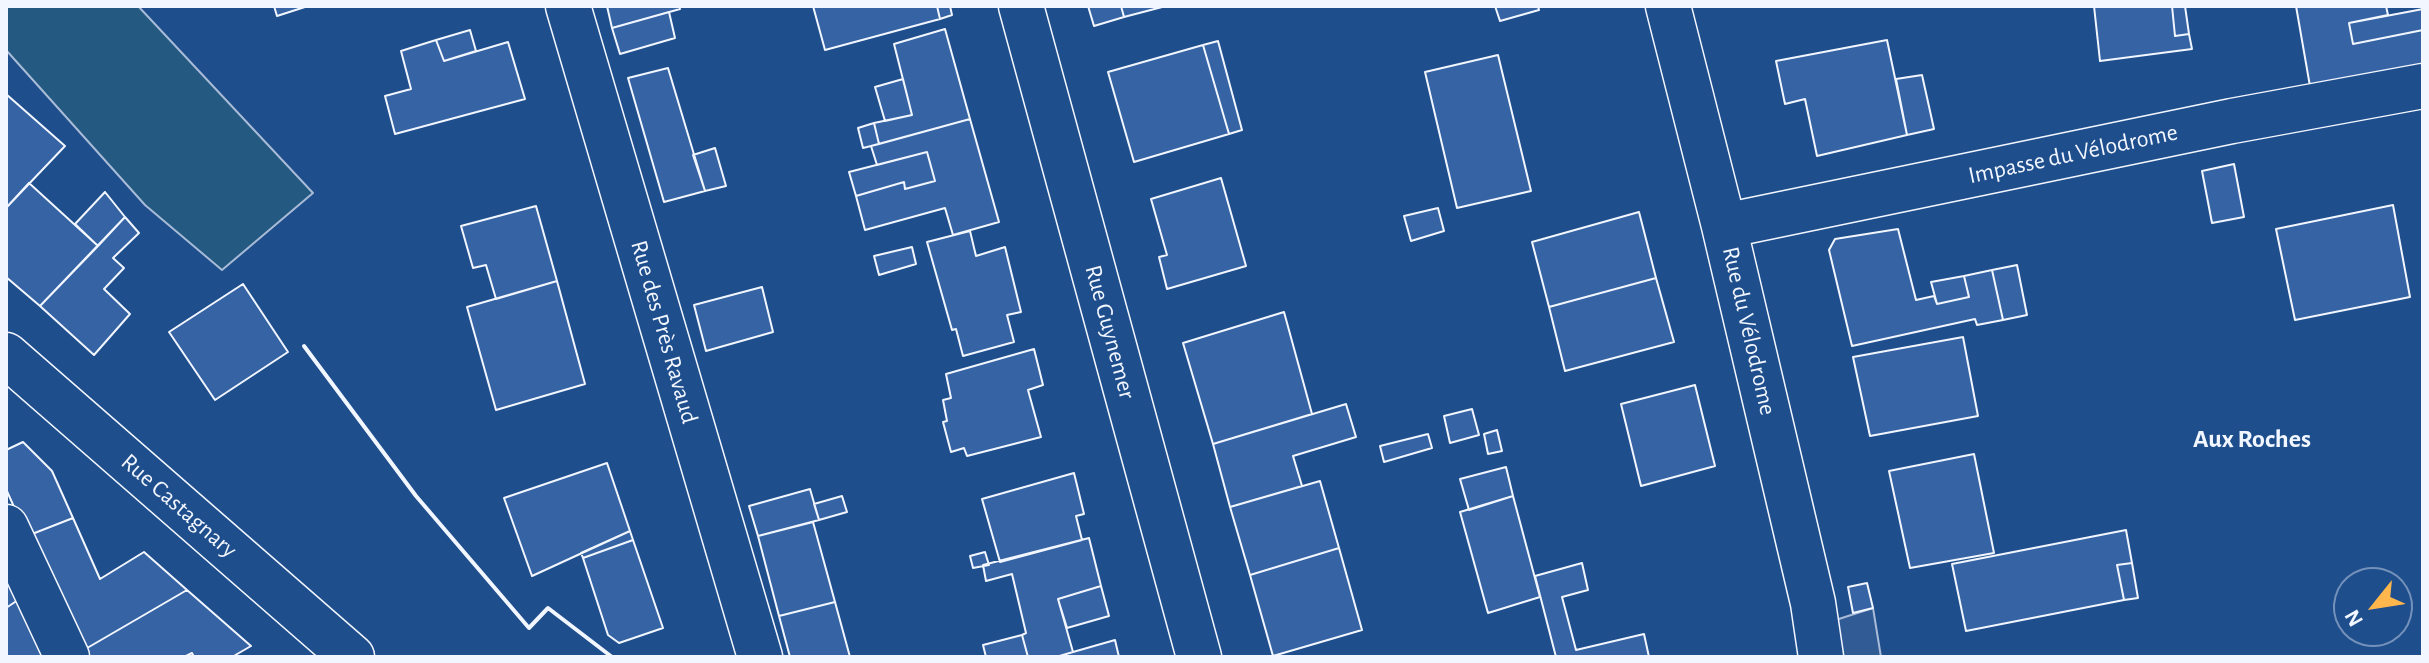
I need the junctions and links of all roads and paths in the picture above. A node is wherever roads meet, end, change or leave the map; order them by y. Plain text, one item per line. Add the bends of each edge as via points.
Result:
1 (568, 6) edge
2 (1021, 6) edge
3 (1668, 6) edge
4 (2423, 86) edge
5 (1724, 226) junction
6 (6, 355) edge
7 (6, 527) edge
8 (67, 657) edge
9 (352, 657) edge
10 (760, 657) edge
11 (1199, 657) edge
12 (1821, 657) edge

1 - 10 street, Rue des Près Ravaud
2 - 11 street, Rue Guynemer
3 - 5 street, Rue du Vélodrome
4 - 5 street, Impasse du Vélodrome
5 - 12 street, Rue du Vélodrome via 1813,603
6 - 9 street, Rue Castagnary
7 - 8 street

